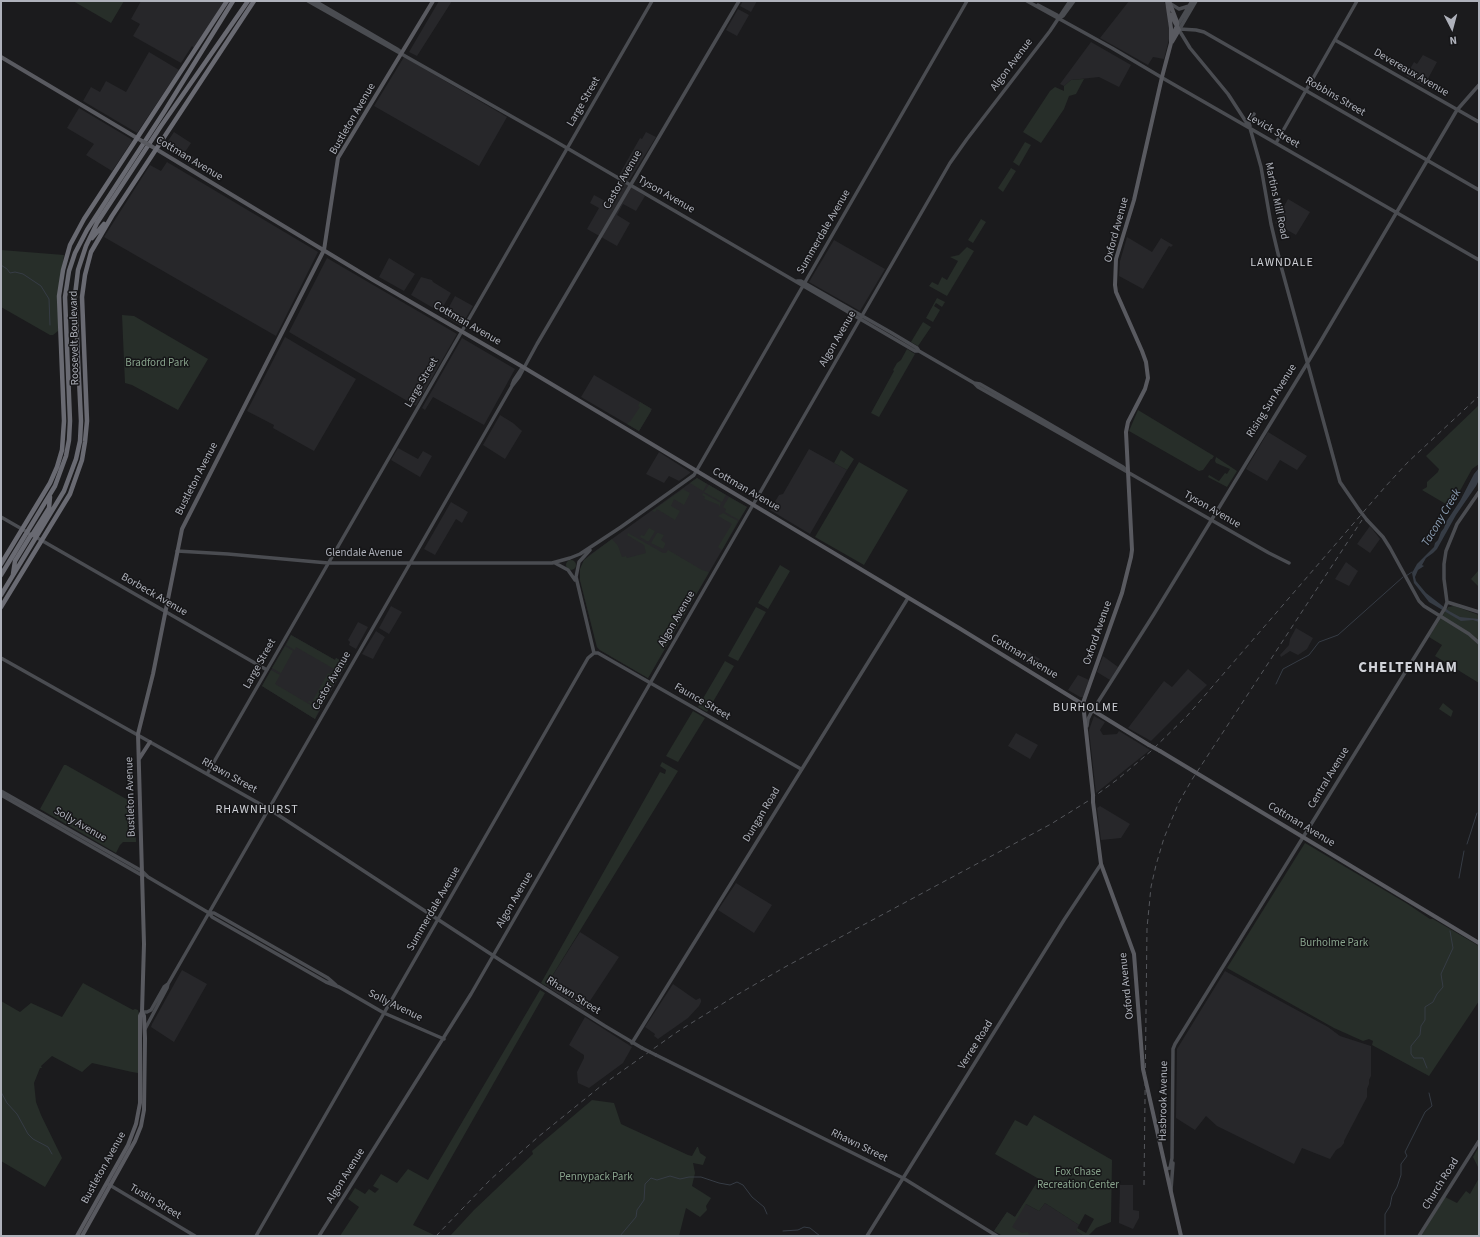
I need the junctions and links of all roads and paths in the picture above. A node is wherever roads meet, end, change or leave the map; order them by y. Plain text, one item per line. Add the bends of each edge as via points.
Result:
1 (227, 1) edge
2 (233, 1) edge
3 (248, 1) edge
4 (254, 1) edge
5 (308, 1) edge
6 (315, 1) edge
7 (434, 1) edge
8 (652, 1) edge
9 (739, 1) edge
10 (967, 1) edge
11 (1027, 1) edge
12 (1032, 1) edge
13 (1070, 1) edge
14 (1074, 1) edge
15 (1168, 1) edge
16 (1192, 1) edge
17 (1196, 1) edge
18 (1357, 1) edge
19 (1190, 5) junction
20 (1168, 8) junction
21 (1059, 18) junction
22 (236, 29) junction
23 (1179, 29) junction
24 (1172, 35) junction
25 (1335, 40) junction
26 (1171, 43) junction
27 (402, 53) junction
28 (1, 57) edge
29 (195, 61) junction
30 (1162, 77) junction
31 (175, 82) junction
32 (1479, 85) edge
33 (1306, 91) junction
34 (1457, 110) junction
35 (1254, 114) dead end
36 (1479, 122) edge
37 (1250, 128) junction
38 (139, 140) junction
39 (1276, 143) junction
40 (568, 148) junction
41 (156, 149) junction
42 (1427, 160) junction
43 (630, 185) junction
44 (1479, 190) edge
45 (1396, 212) junction
46 (112, 216) junction
47 (86, 246) junction
48 (324, 250) junction
49 (1479, 260) edge
50 (803, 284) junction
51 (861, 318) junction
52 (462, 332) junction
53 (77, 334) junction
54 (84, 362) junction
55 (1307, 362) junction
56 (523, 367) junction
57 (63, 380) junction
58 (70, 402) junction
59 (1127, 471) junction
60 (696, 472) junction
61 (1479, 492) edge
62 (752, 505) junction
63 (1, 517) edge
64 (1211, 520) junction
65 (22, 530) junction
66 (32, 535) junction
67 (42, 540) junction
68 (596, 544) junction
69 (177, 551) junction
70 (569, 558) junction
71 (552, 562) junction
72 (328, 563) junction
73 (410, 563) junction
74 (1289, 563) dead end
75 (1, 564) edge
76 (578, 565) junction
77 (567, 570) junction
78 (1, 575) edge
79 (20, 575) junction
80 (577, 584) junction
81 (5, 589) junction
82 (1, 596) edge
83 (908, 598) junction
84 (1447, 602) junction
85 (1, 606) edge
86 (166, 612) junction
87 (1479, 612) edge
88 (1441, 614) junction
89 (1479, 643) edge
90 (594, 653) junction
91 (1, 658) edge
92 (267, 670) junction
93 (650, 682) junction
94 (1083, 704) junction
95 (1093, 710) junction
96 (1085, 729) junction
97 (138, 734) junction
98 (150, 742) junction
99 (156, 744) junction
100 (138, 759) junction
101 (801, 769) junction
102 (207, 774) junction
103 (1, 791) edge
104 (1, 795) edge
105 (269, 809) junction
106 (1303, 837) junction
107 (1101, 864) junction
108 (142, 874) junction
109 (209, 913) junction
110 (438, 920) junction
111 (1479, 944) edge
112 (493, 956) junction
113 (168, 984) junction
114 (142, 1012) junction
115 (384, 1013) junction
116 (145, 1029) junction
117 (444, 1039) junction
118 (632, 1043) junction
119 (1174, 1044) joint
120 (142, 1106) junction
121 (1479, 1141) edge
122 (1172, 1158) junction
123 (1166, 1169) junction
124 (903, 1178) junction
125 (106, 1183) junction
126 (110, 1186) junction
127 (1171, 1192) junction
128 (77, 1236) edge
129 (82, 1236) edge
130 (195, 1236) edge
131 (256, 1236) edge
132 (319, 1236) edge
133 (867, 1236) edge
134 (996, 1236) edge
135 (1181, 1236) edge
136 (1419, 1236) edge

1 - 31 highway, Roosevelt Boulevard
2 - 29 highway, Roosevelt Boulevard
3 - 22 highway
3 - 47 highway, Roosevelt Boulevard via 161,126 97,223
4 - 22 highway, Roosevelt Boulevard
5 - 27 street, Tyson Avenue via 396,52
6 - 27 street, Tyson Avenue
7 - 27 main road, Bustleton Avenue
8 - 40 street, Large Street
9 - 43 street, Castor Avenue
10 - 50 street, Summerdale Avenue
11 - 21 street, Levick Street
12 - 21 street, Levick Street
13 - 21 street, Algon Avenue
14 - 21 street, Algon Avenue
15 - 19 street via 1179,9
15 - 20 main road, Oxford Avenue
15 - 23 main road
16 - 19 street
17 - 23 street
18 - 25 street
19 - 23 street
20 - 23 main road, Martins Mill Road
20 - 24 main road, Oxford Avenue
21 - 30 street, Levick Street
21 - 51 street, Algon Avenue via 950,163
22 - 41 highway, Roosevelt Boulevard
23 - 24 main road, Oxford Avenue
23 - 26 main road, Oxford Avenue
23 - 33 street, Robbins Street via 1204,32
23 - 37 street, Martins Mill Road via 1190,48 1228,94
24 - 26 main road, Oxford Avenue
25 - 33 street
25 - 34 street, Devereaux Avenue
26 - 30 main road, Oxford Avenue
27 - 40 street, Tyson Avenue
27 - 48 main road, Bustleton Avenue via 338,158
28 - 38 main road, Cottman Avenue
29 - 31 highway
29 - 58 highway, Roosevelt Boulevard via 87,230 75,253 69,271 66,297
30 - 37 street, Levick Street
30 - 59 main road, Oxford Avenue via 1134,200 1116,259 1116,292 1146,362 1148,378 1126,426
31 - 38 highway, Roosevelt Boulevard
32 - 34 street, Rising Sun Avenue
33 - 39 street
33 - 42 street, Robbins Street
34 - 36 street, Devereaux Avenue
34 - 42 street, Rising Sun Avenue
35 - 37 street via 1249,123
37 - 39 street, Levick Street
37 - 55 street, Martins Mill Road via 1261,168 1270,224
38 - 41 main road, Cottman Avenue, bridge
38 - 57 highway, Roosevelt Boulevard via 80,226 66,258 59,296
39 - 45 street, Levick Street
40 - 43 street, Tyson Avenue
40 - 52 street, Large Street
41 - 46 highway, Roosevelt Boulevard
41 - 48 main road, Cottman Avenue
42 - 44 street, Robbins Street
42 - 45 street, Rising Sun Avenue
43 - 50 street, Tyson Avenue
43 - 56 street, Castor Avenue
45 - 49 street, Levick Street
45 - 55 street, Rising Sun Avenue
46 - 47 highway
46 - 54 highway, Roosevelt Boulevard via 94,247 83,280
47 - 53 highway, Roosevelt Boulevard via 76,282
48 - 52 main road, Cottman Avenue
48 - 69 main road, Bustleton Avenue via 184,526
50 - 51 street, Tyson Avenue
50 - 60 street, Summerdale Avenue
51 - 59 street, Tyson Avenue
51 - 62 street, Algon Avenue
52 - 56 main road, Cottman Avenue
52 - 72 street, Large Street
53 - 54 highway
53 - 66 highway, Roosevelt Boulevard via 81,421 79,447 67,485
54 - 67 highway, Roosevelt Boulevard via 87,428 82,460 70,494
55 - 64 street, Rising Sun Avenue
55 - 88 street, Martins Mill Road, bridge via 1340,482 1367,520 1383,537 1419,601
56 - 60 main road, Cottman Avenue
56 - 73 street, Castor Avenue
57 - 58 highway
57 - 65 highway, Roosevelt Boulevard via 64,427 60,455 50,483
58 - 66 highway, Roosevelt Boulevard via 68,451 50,495 49,508
59 - 64 street, Tyson Avenue
59 - 94 main road, Oxford Avenue via 1131,554 1122,593
60 - 62 main road, Cottman Avenue
60 - 68 street, Glendale Avenue
61 - 84 street via 1457,524 1446,551 1444,579
62 - 83 main road, Cottman Avenue
62 - 93 street, Algon Avenue
63 - 65 street, Borbeck Avenue
64 - 74 street, Tyson Avenue
64 - 95 street, Rising Sun Avenue
65 - 66 street, Borbeck Avenue
65 - 75 highway, Roosevelt Boulevard
66 - 67 street, Borbeck Avenue
66 - 78 highway, Roosevelt Boulevard
66 - 81 highway via 15,561 13,576
67 - 79 highway, Roosevelt Boulevard
67 - 86 street, Borbeck Avenue
68 - 70 street, Glendale Avenue
68 - 76 street, Glendale Avenue via 582,557
69 - 72 street, Glendale Avenue
69 - 86 main road, Bustleton Avenue
70 - 71 street, Glendale Avenue
70 - 76 street via 576,560
70 - 77 street via 565,563
71 - 73 street, Glendale Avenue
71 - 77 street, Glendale Avenue
72 - 73 street, Glendale Avenue
72 - 92 street, Large Street
73 - 105 street, Castor Avenue
76 - 77 street via 574,570
76 - 80 street
77 - 80 street
79 - 81 highway
79 - 85 highway, Roosevelt Boulevard
80 - 90 street
81 - 82 highway
83 - 94 main road, Cottman Avenue
83 - 101 street, Dungan Road
84 - 87 street
84 - 88 street, Central Avenue
86 - 92 street, Borbeck Avenue
86 - 97 main road, Bustleton Avenue
88 - 89 street, Martins Mill Road
88 - 106 street, Central Avenue
90 - 93 street, Faunce Street
90 - 110 street, Summerdale Avenue via 588,658
91 - 97 street, Rhawn Street
92 - 102 street, Large Street
93 - 101 street, Faunce Street
93 - 112 street, Algon Avenue
94 - 95 main road, Cottman Avenue
94 - 96 main road, Oxford Avenue
95 - 96 street, Rising Sun Avenue
95 - 106 main road, Cottman Avenue, bridge
96 - 107 main road, Oxford Avenue, bridge
97 - 98 street, Rhawn Street
97 - 99 street, Rhawn Street
97 - 100 main road, Bustleton Avenue
98 - 99 street, Rhawn Street
98 - 100 main road
99 - 102 street, Rhawn Street
100 - 108 main road, Bustleton Avenue
101 - 118 street, Dungan Road
102 - 105 street, Rhawn Street
103 - 108 street, Solly Avenue
104 - 108 street, Solly Avenue
105 - 109 street, Castor Avenue
105 - 110 street, Rhawn Street
106 - 111 main road, Cottman Avenue
106 - 119 street, Central Avenue
107 - 123 main road, Oxford Avenue via 1133,950 1143,1069
107 - 124 street, Verree Road
108 - 109 street, Solly Avenue
108 - 114 main road, Bustleton Avenue
109 - 113 street, Castor Avenue
109 - 115 street, Solly Avenue via 214,913 321,974
110 - 112 street, Rhawn Street
110 - 115 street, Summerdale Avenue
112 - 117 street, Algon Avenue
112 - 118 street, Rhawn Street
113 - 114 street, Castor Avenue via 150,1010
113 - 116 street, Castor Avenue
114 - 116 main road, Bustleton Avenue
114 - 120 main road, Bustleton Avenue
115 - 117 street, Solly Avenue
115 - 131 street, Summerdale Avenue
116 - 120 main road, Bustleton Avenue
117 - 132 street, Algon Avenue
118 - 124 street, Rhawn Street, bridge
119 - 122 street, Hasbrook Avenue
120 - 125 main road, Bustleton Avenue via 128,1145
120 - 126 main road, Bustleton Avenue via 141,1126
121 - 136 street, Church Road
122 - 123 street, Hasbrook Avenue via 1170,1167
122 - 127 street, Hasbrook Avenue
123 - 127 main road, Oxford Avenue
124 - 133 street, Verree Road
124 - 134 street, Rhawn Street
125 - 126 street, Tustin Street
125 - 128 main road, Bustleton Avenue
126 - 129 main road, Bustleton Avenue
126 - 130 street, Tustin Street
127 - 135 main road, Oxford Avenue

